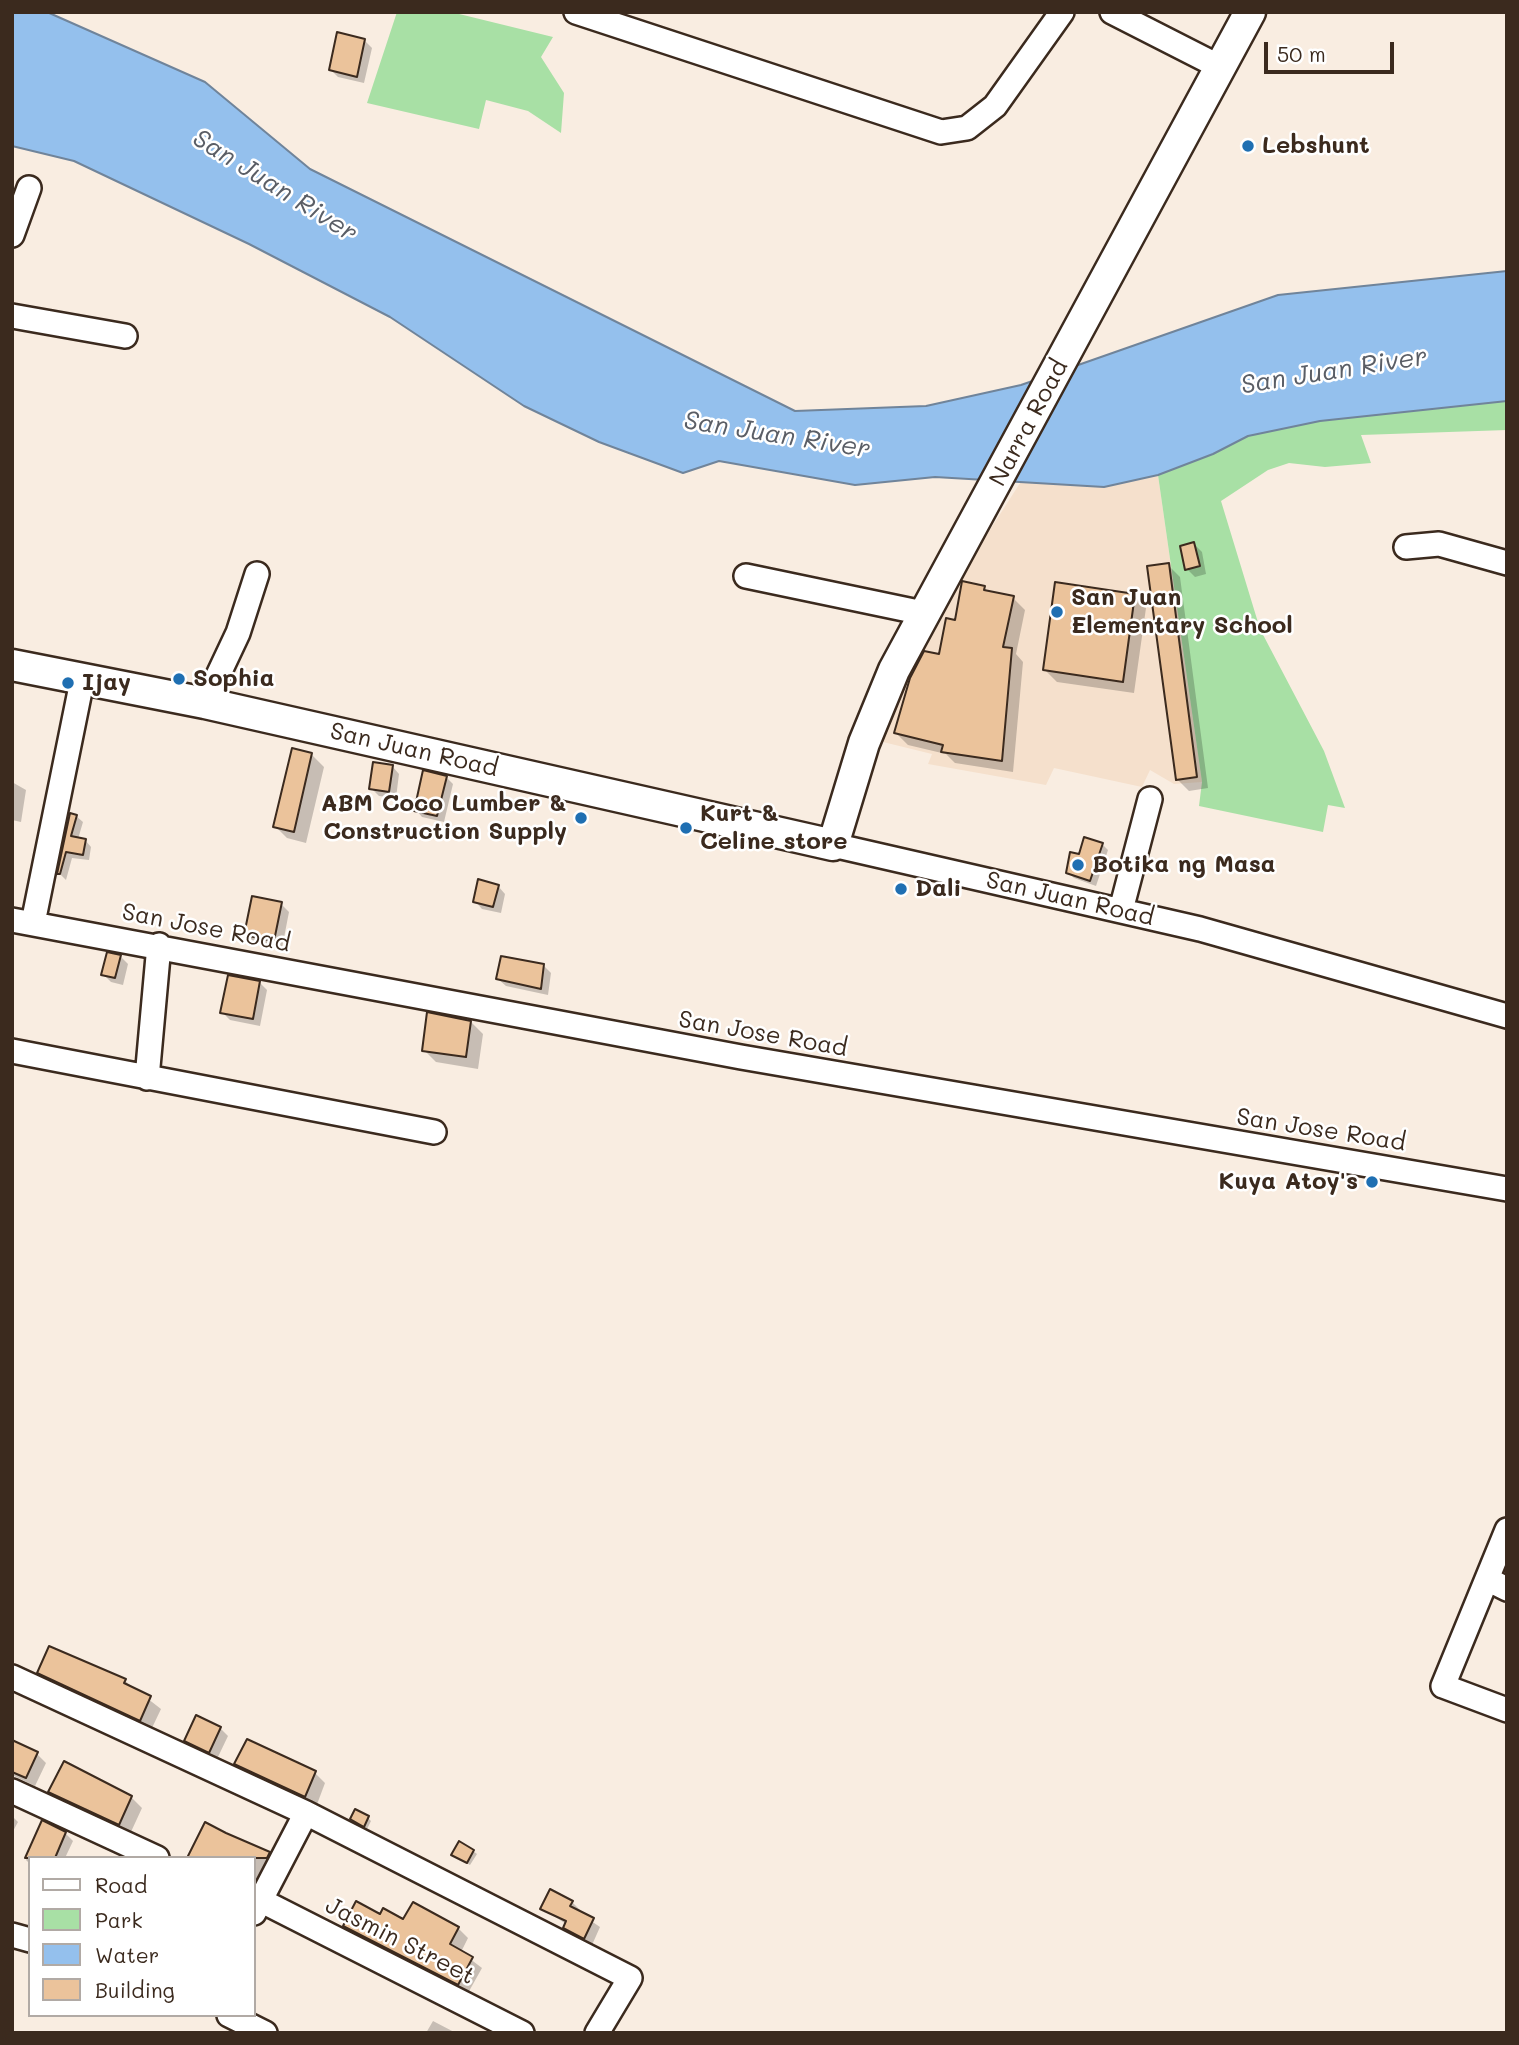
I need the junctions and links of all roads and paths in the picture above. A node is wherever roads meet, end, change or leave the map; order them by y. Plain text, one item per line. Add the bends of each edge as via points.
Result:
1 (576, 12) edge
2 (1062, 12) edge
3 (1112, 12) edge
4 (1250, 12) edge
5 (1220, 67) junction
6 (29, 188) dead end
7 (12, 235) edge
8 (12, 316) edge
9 (125, 336) dead end
10 (1406, 547) dead end
11 (1507, 563) edge
12 (257, 575) dead end
13 (746, 576) dead end
14 (923, 613) junction
15 (12, 665) edge
16 (82, 681) junction
17 (205, 703) junction
18 (1150, 799) dead end
19 (833, 845) junction
20 (1121, 910) junction
21 (23, 922) edge
22 (159, 946) junction
23 (1507, 1016) edge
24 (12, 1051) edge
25 (147, 1079) junction
26 (434, 1132) dead end
27 (1507, 1189) edge
28 (1507, 1530) edge
29 (1497, 1584) edge
30 (12, 1677) edge
31 (1507, 1710) edge
32 (12, 1791) edge
33 (306, 1813) junction
34 (153, 1856) edge
35 (256, 1904) edge
36 (233, 2017) edge
37 (265, 2033) edge
38 (522, 2033) edge
39 (597, 2033) edge

1 - 2 street via 941,132 967,128 995,106
3 - 5 street
4 - 5 main road, Narra Road
5 - 14 main road, Narra Road
6 - 7 street
8 - 9 street
10 - 11 street via 1438,544
12 - 17 street via 238,633
13 - 14 street
14 - 19 main road, Narra Road via 868,732
15 - 16 main road, San Juan Road
16 - 17 main road, San Juan Road
16 - 21 street
17 - 19 main road, San Juan Road
18 - 20 street
19 - 20 street, San Juan Road
20 - 23 street, San Juan Road
21 - 22 street, San Jose Road
22 - 25 street
22 - 27 street, San Jose Road via 741,1057
24 - 25 street
25 - 26 street
28 - 29 street
29 - 31 street via 1443,1686
30 - 33 street
32 - 34 street
33 - 35 street
33 - 39 street via 630,1978
35 - 38 street, Jasmin Street
36 - 37 street

